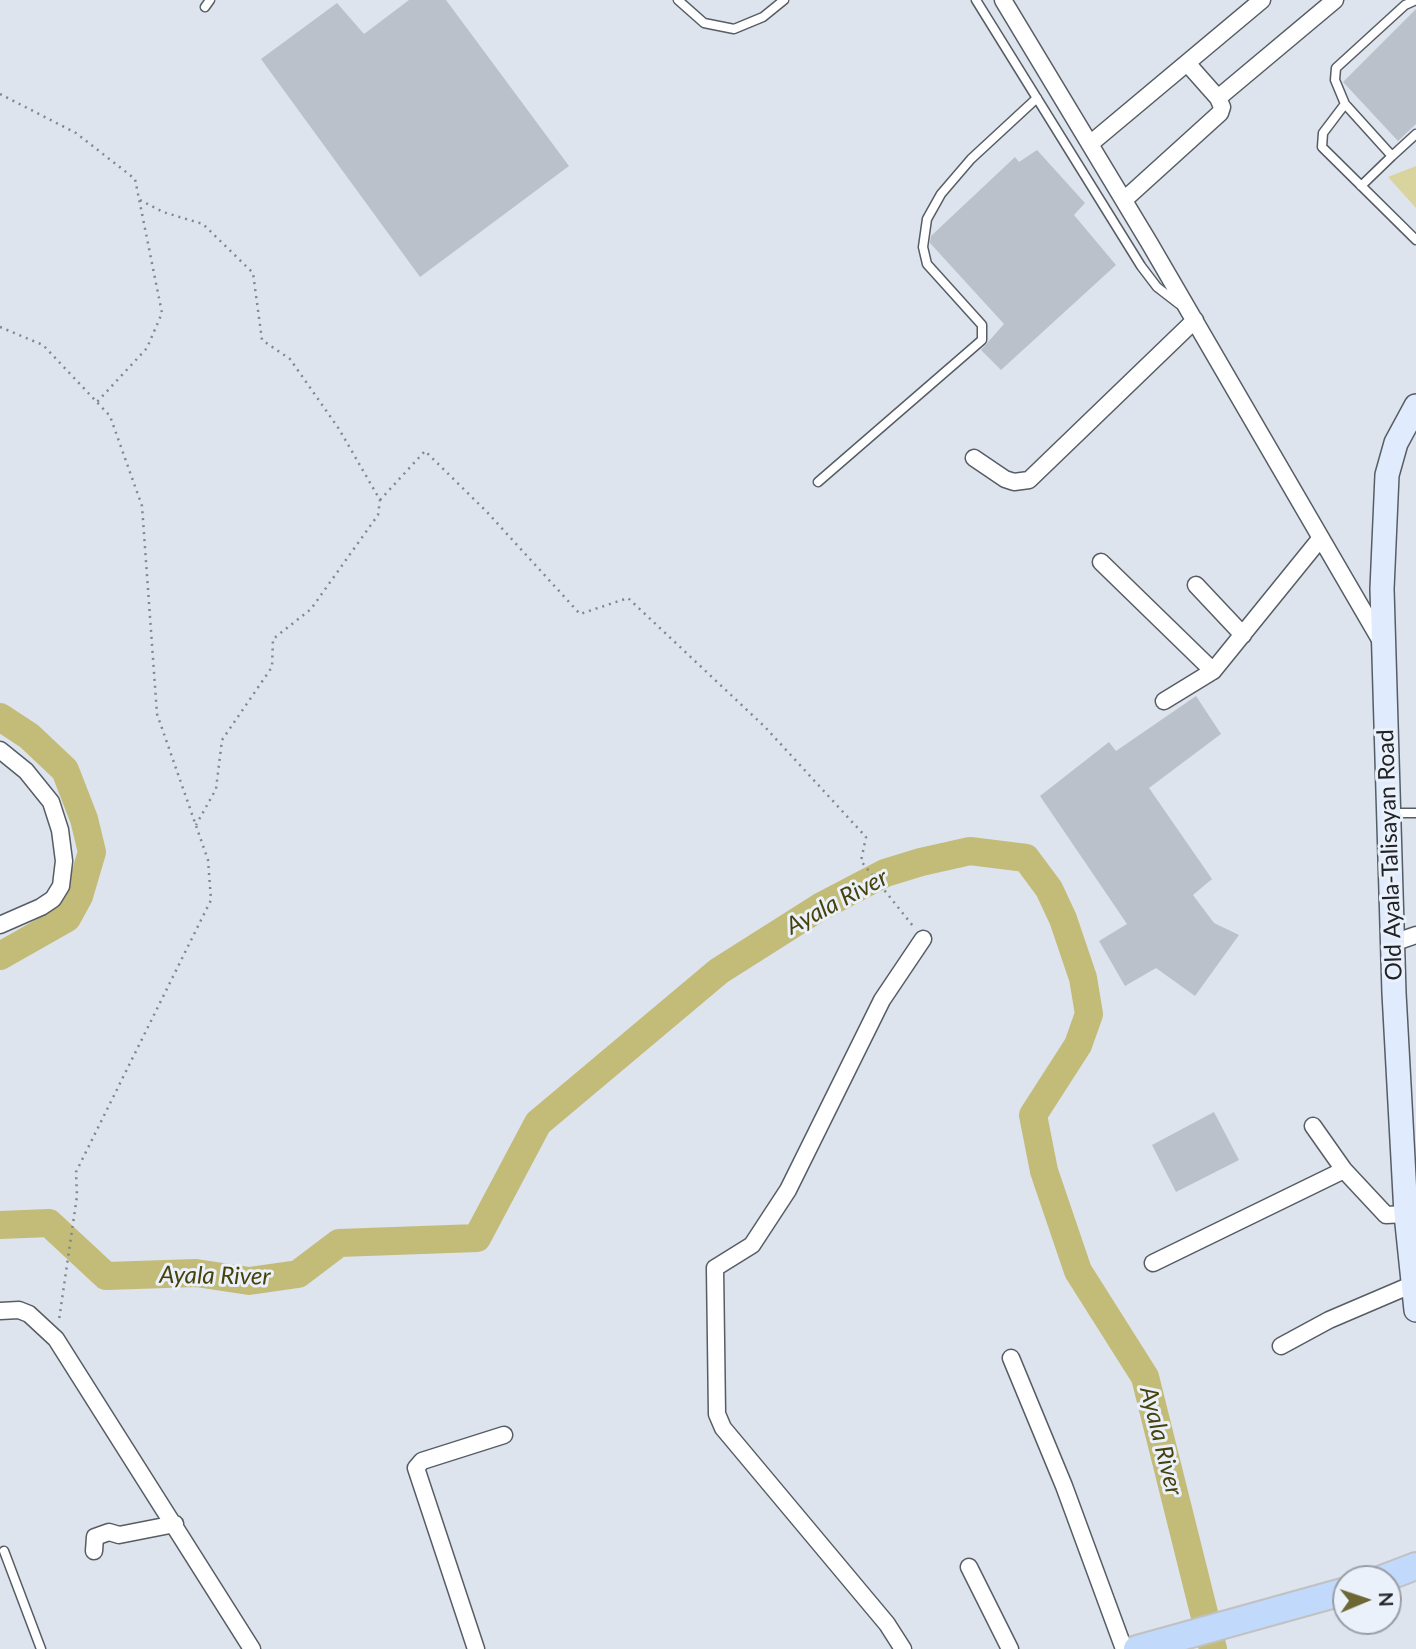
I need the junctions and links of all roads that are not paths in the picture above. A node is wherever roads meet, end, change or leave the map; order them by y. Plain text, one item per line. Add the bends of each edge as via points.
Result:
1 (678, 0) edge
2 (784, 0) edge
3 (976, 0) edge
4 (1003, 0) edge
5 (1262, 0) edge
6 (1335, 0) edge
7 (1416, 0) edge
8 (1187, 63) junction
9 (1037, 98) junction
10 (1218, 98) junction
11 (1345, 104) junction
12 (1416, 134) edge
13 (1090, 144) junction
14 (1392, 156) junction
15 (1361, 186) junction
16 (1124, 200) junction
17 (1416, 240) edge
18 (1192, 316) junction
19 (1416, 407) edge
20 (974, 458) dead end
21 (818, 482) dead end
22 (1320, 539) junction
23 (1101, 562) dead end
24 (1196, 585) dead end
25 (1243, 635) junction
26 (1382, 644) junction
27 (1213, 671) junction
28 (1164, 701) dead end
29 (0, 750) edge
30 (1388, 813) junction
31 (1416, 813) edge
32 (0, 925) edge
33 (1416, 935) edge
34 (923, 939) road end
35 (1393, 943) junction
36 (1313, 1126) dead end
37 (1344, 1170) junction
38 (1406, 1214) junction
39 (1153, 1263) dead end
40 (1411, 1286) junction
41 (1416, 1310) edge
42 (0, 1311) edge
43 (1281, 1346) dead end
44 (1011, 1358) dead end
45 (504, 1435) dead end
46 (175, 1524) junction
47 (4, 1551) dead end
48 (94, 1551) dead end
49 (969, 1567) dead end
50 (1332, 1595) edge
51 (41, 1649) edge
52 (252, 1649) edge
53 (476, 1649) edge
54 (903, 1649) edge
55 (1010, 1649) edge
56 (1124, 1649) edge
57 (1137, 1649) edge

1 - 2 lane via 704,23 734,29 763,17
3 - 9 lane
4 - 13 street
5 - 8 street
6 - 10 street
7 - 11 lane via 1336,68 1335,80
8 - 10 street
8 - 13 street
9 - 18 lane via 1141,266 1157,287
9 - 21 lane via 971,159 927,219 923,247 927,264 982,326 982,340
10 - 16 street via 1220,113
11 - 14 lane
11 - 15 lane via 1321,140 1322,147
12 - 14 lane
13 - 16 street
14 - 15 lane
15 - 17 lane
16 - 18 street
18 - 20 street via 1029,480 1005,479
18 - 22 street
19 - 26 street, Old Ayala-Talisayan Road via 1396,443 1387,475
22 - 25 street
22 - 26 street
23 - 27 street
24 - 25 street
25 - 27 street
26 - 30 street, Old Ayala-Talisayan Road
27 - 28 street
29 - 32 street via 26,771 51,802 64,861 61,886 53,899
30 - 31 lane
30 - 35 street, Old Ayala-Talisayan Road
33 - 35 street
34 - 54 street via 882,1000 788,1190 752,1245 715,1268 717,1414 723,1428
35 - 38 street, Old Ayala-Talisayan Road
36 - 37 street
37 - 38 street via 1386,1215
37 - 39 street
38 - 40 street, Old Ayala-Talisayan Road
40 - 41 street, Old Ayala-Talisayan Road
40 - 43 street
42 - 46 street via 29,1314 56,1339
44 - 56 street
45 - 53 street via 422,1461 416,1468
46 - 48 street via 119,1535 109,1532 95,1537
46 - 52 street
47 - 51 lane
49 - 55 street
50 - 57 main road

